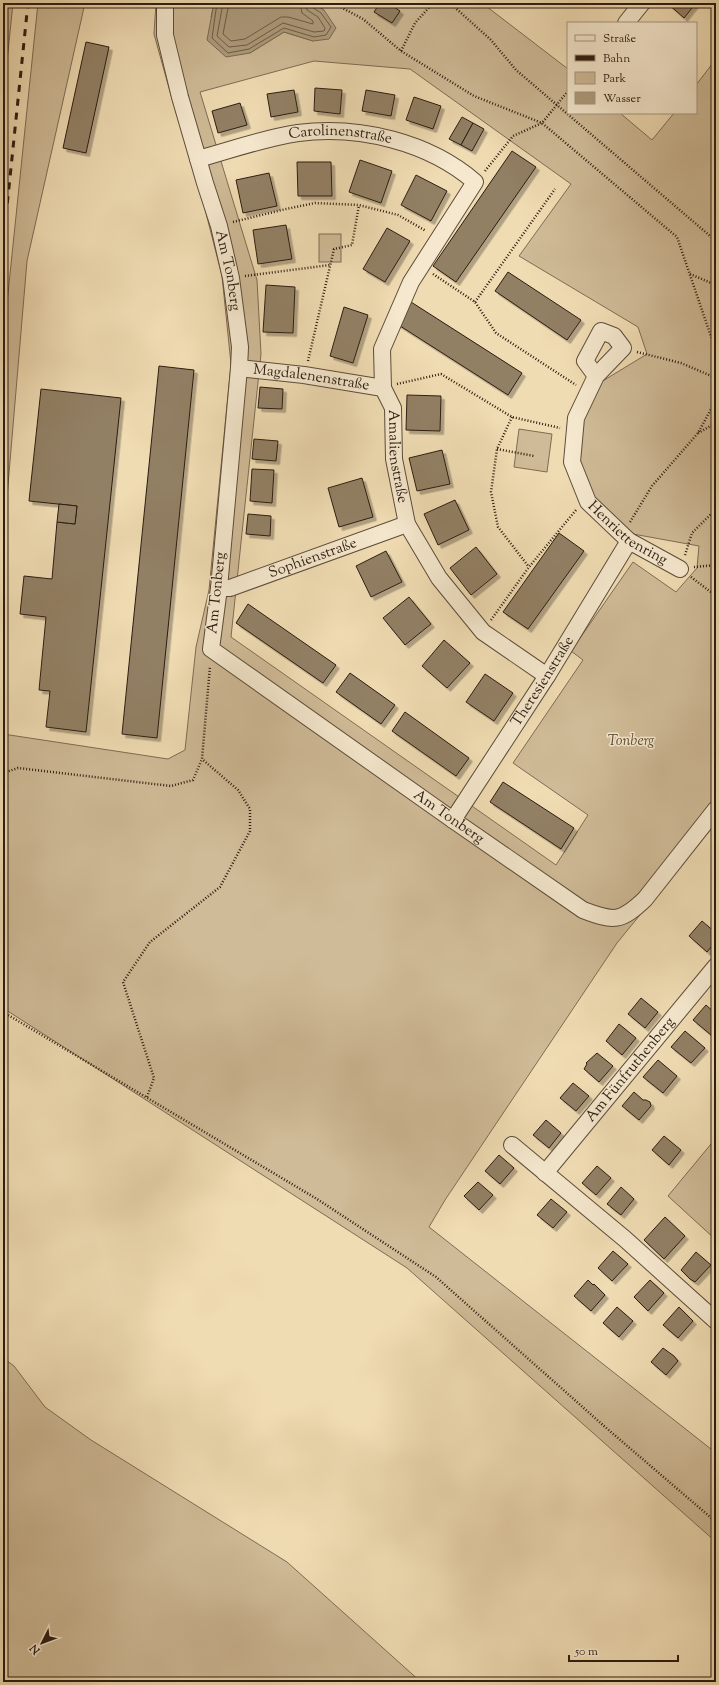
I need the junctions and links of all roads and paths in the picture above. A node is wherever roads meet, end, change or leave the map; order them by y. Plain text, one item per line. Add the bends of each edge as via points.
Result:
1 (165, 3) edge
2 (334, 3) edge
3 (433, 3) edge
4 (450, 3) edge
5 (642, 3) edge
6 (627, 22) edge
7 (401, 51) junction
8 (567, 92) edge
9 (556, 105) junction
10 (542, 123) junction
11 (198, 159) junction
12 (475, 182) junction
13 (555, 189) dead end
14 (359, 205) junction
15 (219, 226) junction
16 (439, 238) junction
17 (716, 241) edge
18 (330, 265) junction
19 (421, 266) junction
20 (690, 274) junction
21 (231, 278) junction
22 (716, 285) edge
23 (475, 302) junction
24 (623, 348) junction
25 (716, 351) edge
26 (239, 368) junction
27 (304, 375) junction
28 (596, 376) junction
29 (716, 378) edge
30 (383, 388) junction
31 (588, 393) junction
32 (716, 400) edge
33 (512, 417) junction
34 (716, 423) edge
35 (575, 431) junction
36 (698, 433) junction
37 (497, 449) junction
38 (534, 456) dead end
39 (588, 502) junction
40 (716, 509) edge
41 (407, 524) junction
42 (626, 537) junction
43 (716, 565) edge
44 (529, 567) junction
45 (680, 569) junction
46 (219, 588) junction
47 (716, 596) edge
48 (483, 632) junction
49 (211, 649) junction
50 (547, 676) junction
51 (202, 759) junction
52 (3, 773) edge
53 (716, 808) edge
54 (453, 820) junction
55 (716, 966) edge
56 (3, 1012) edge
57 (147, 1097) junction
58 (512, 1145) dead end
59 (545, 1173) junction
60 (716, 1321) edge
61 (716, 1522) edge

1 - 11 street, Am Tonberg via 165,35
2 - 7 path via 363,19
3 - 7 path via 415,23
4 - 9 path via 491,40 516,70
5 - 6 street
7 - 10 path via 474,96
8 - 9 path
9 - 10 path
9 - 17 path
10 - 12 path via 513,136
10 - 20 path via 677,237
11 - 12 street, Carolinenstraße via 298,133 340,132 376,136 420,148 461,170
11 - 15 street, Am Tonberg
12 - 16 street, Amalienstraße
13 - 23 path
14 - 15 path via 315,203
14 - 16 path via 398,216
14 - 18 path via 352,245 334,249
15 - 21 street, Am Tonberg
16 - 19 street, Amalienstraße
18 - 21 path
18 - 27 path
19 - 23 path
19 - 30 street, Amalienstraße via 382,349
20 - 22 path
20 - 25 path
21 - 26 street, Am Tonberg via 240,347
23 - 31 path via 496,333
24 - 28 street, Henriettenring
24 - 28 street via 614,336 601,330 585,361
24 - 29 path via 681,363
26 - 27 street, Magdalenenstraße
26 - 46 street, Am Tonberg
27 - 30 street, Magdalenenstraße
28 - 31 street, Henriettenring
30 - 33 path via 440,374
30 - 41 street, Amalienstraße via 393,408 394,458
31 - 35 street, Henriettenring via 576,418
32 - 36 path
33 - 35 path
33 - 37 path
34 - 36 path
35 - 39 street, Henriettenring via 572,462
36 - 42 path via 652,486
37 - 38 path
37 - 44 path via 491,492 498,527
39 - 42 street, Henriettenring
39 - 44 path via 573,512
40 - 45 path via 692,533
41 - 46 street, Sophienstraße via 230,588
41 - 48 street, Amalienstraße via 439,578
42 - 45 street, Henriettenring
42 - 50 street, Theresienstraße
43 - 45 path
44 - 48 path
45 - 47 path
46 - 49 street, Am Tonberg
48 - 50 street, Amalienstraße
49 - 51 path
49 - 54 street, Am Tonberg
50 - 54 street, Theresienstraße
51 - 52 path via 193,780 171,786 18,768
51 - 57 path via 238,790 250,809 250,831 220,887 150,942 123,982 154,1078
53 - 54 street, Am Tonberg via 645,899 633,911 619,919 601,917 584,910
55 - 59 street, Am Fünfruthenberg
56 - 57 path
57 - 61 path via 317,1199 436,1277
58 - 59 street
59 - 60 street via 625,1239

